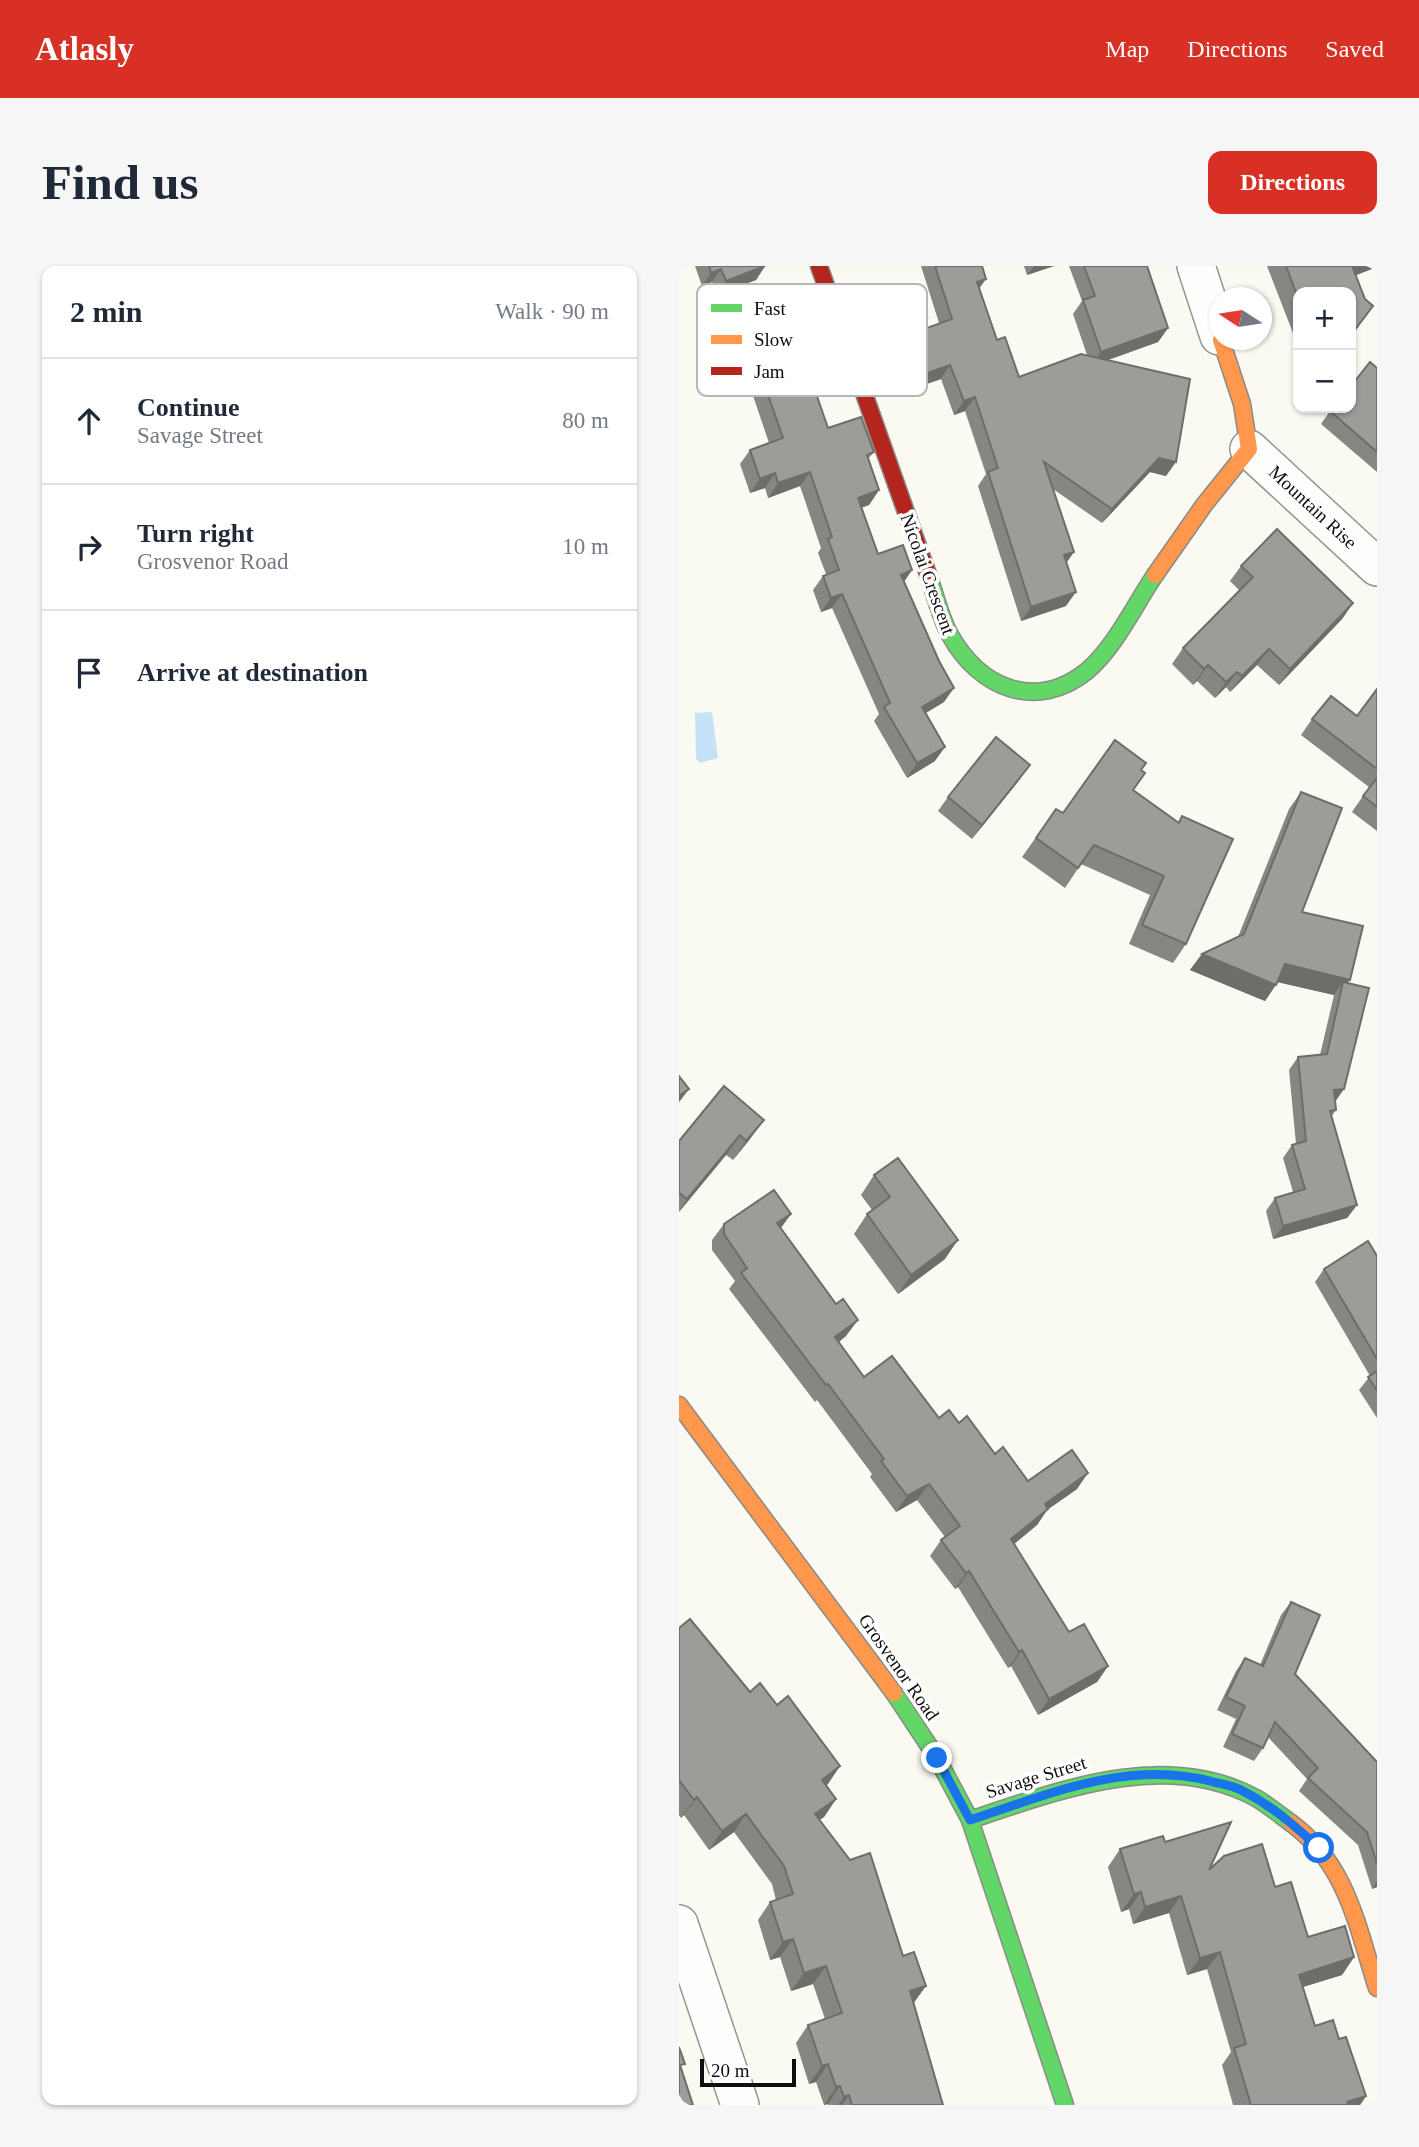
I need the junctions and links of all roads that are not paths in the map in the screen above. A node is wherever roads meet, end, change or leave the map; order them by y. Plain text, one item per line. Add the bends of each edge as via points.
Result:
1 (819, 266) edge
2 (1196, 266) edge
3 (825, 284) edge
4 (1209, 305) edge
5 (1224, 350) edge
6 (865, 396) edge
7 (1249, 449) junction
8 (1377, 567) edge
9 (679, 1405) edge
10 (970, 1820) junction
11 (679, 1924) edge
12 (1377, 1988) edge
13 (740, 2105) edge
14 (1065, 2105) edge

1 - 3 street, Nicolai Crescent
2 - 4 street
5 - 7 street via 1242,404
6 - 7 street, Nicolai Crescent via 959,654 999,687 1026,693 1048,692 1087,671 1214,489
7 - 8 street, Mountain Rise
9 - 10 street, Grosvenor Road via 890,1687 937,1758
10 - 12 street, Savage Street via 1090,1781 1140,1773 1184,1774 1239,1788 1281,1813 1319,1848 1344,1886
10 - 14 street, Grosvenor Road
11 - 13 street

